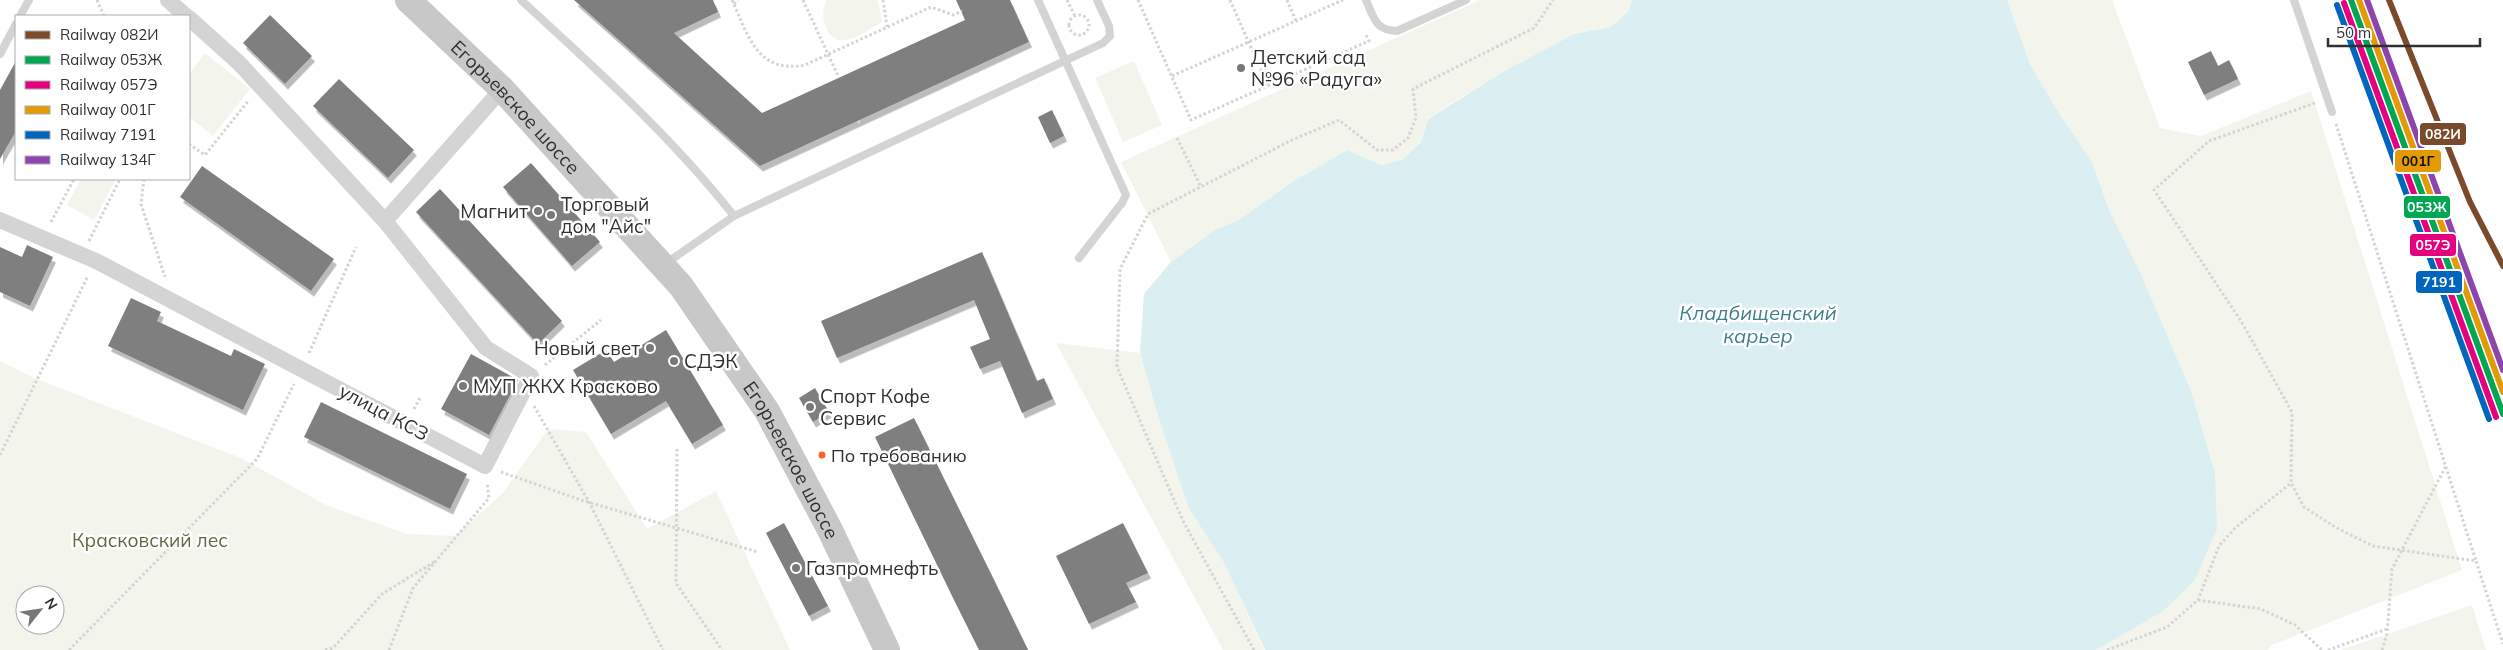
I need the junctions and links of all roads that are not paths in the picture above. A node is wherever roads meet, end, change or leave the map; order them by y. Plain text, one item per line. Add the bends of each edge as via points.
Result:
1 (29, 0) edge
2 (168, 0) edge
3 (408, 0) edge
4 (521, 0) edge
5 (1038, 0) edge
6 (1097, 0) edge
7 (1366, 0) edge
8 (1466, 0) edge
9 (2294, 0) edge
10 (21, 15) edge
11 (186, 15) edge
12 (190, 19) edge
13 (15, 26) edge
14 (0, 54) edge
15 (1065, 60) junction
16 (502, 89) junction
17 (2332, 112) road end
18 (734, 216) junction
19 (0, 220) edge
20 (385, 221) junction
21 (1079, 258) dead end
22 (663, 266) junction
23 (887, 650) edge

1 - 10 lane
2 - 11 street
3 - 16 main road, Егорьевское шоссе
4 - 18 lane via 626,97
5 - 15 lane
6 - 15 lane via 1110,36 1103,43
7 - 8 lane via 1376,23 1385,30 1397,31
9 - 17 lane
12 - 20 street via 239,63
13 - 14 lane
15 - 18 lane
15 - 21 lane via 1126,195
16 - 20 street
16 - 22 main road, Егорьевское шоссе
18 - 22 lane
19 - 20 street, улица КСЗ via 89,258 485,466 527,382 486,348
22 - 23 main road, Егорьевское шоссе via 681,286 767,411 830,530

